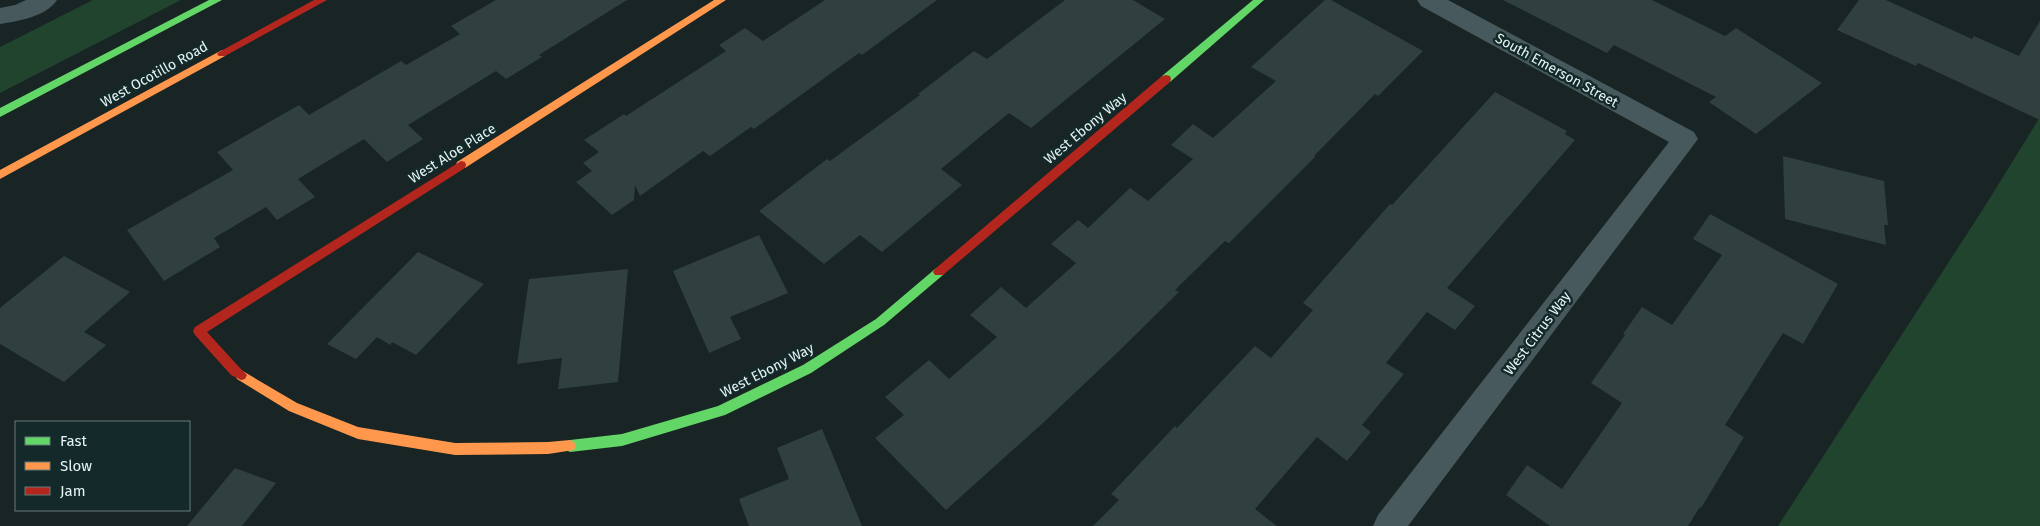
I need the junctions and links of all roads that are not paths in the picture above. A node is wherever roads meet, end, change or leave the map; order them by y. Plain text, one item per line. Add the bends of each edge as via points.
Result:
1 (45, 0) edge
2 (217, 0) edge
3 (322, 0) edge
4 (721, 0) edge
5 (1259, 0) edge
6 (1429, 0) edge
7 (0, 16) edge
8 (0, 114) edge
9 (1685, 140) joint
10 (0, 175) edge
11 (200, 331) joint
12 (1389, 526) edge

1 - 7 street via 21,12
2 - 8 street
3 - 10 street, West Ocotillo Road
4 - 11 street, West Aloe Place
5 - 11 street, West Ebony Way via 880,322 807,369 721,411 622,440 548,448 455,449 358,433 293,407 236,371
6 - 9 street, South Emerson Street
9 - 12 street, West Citrus Way

